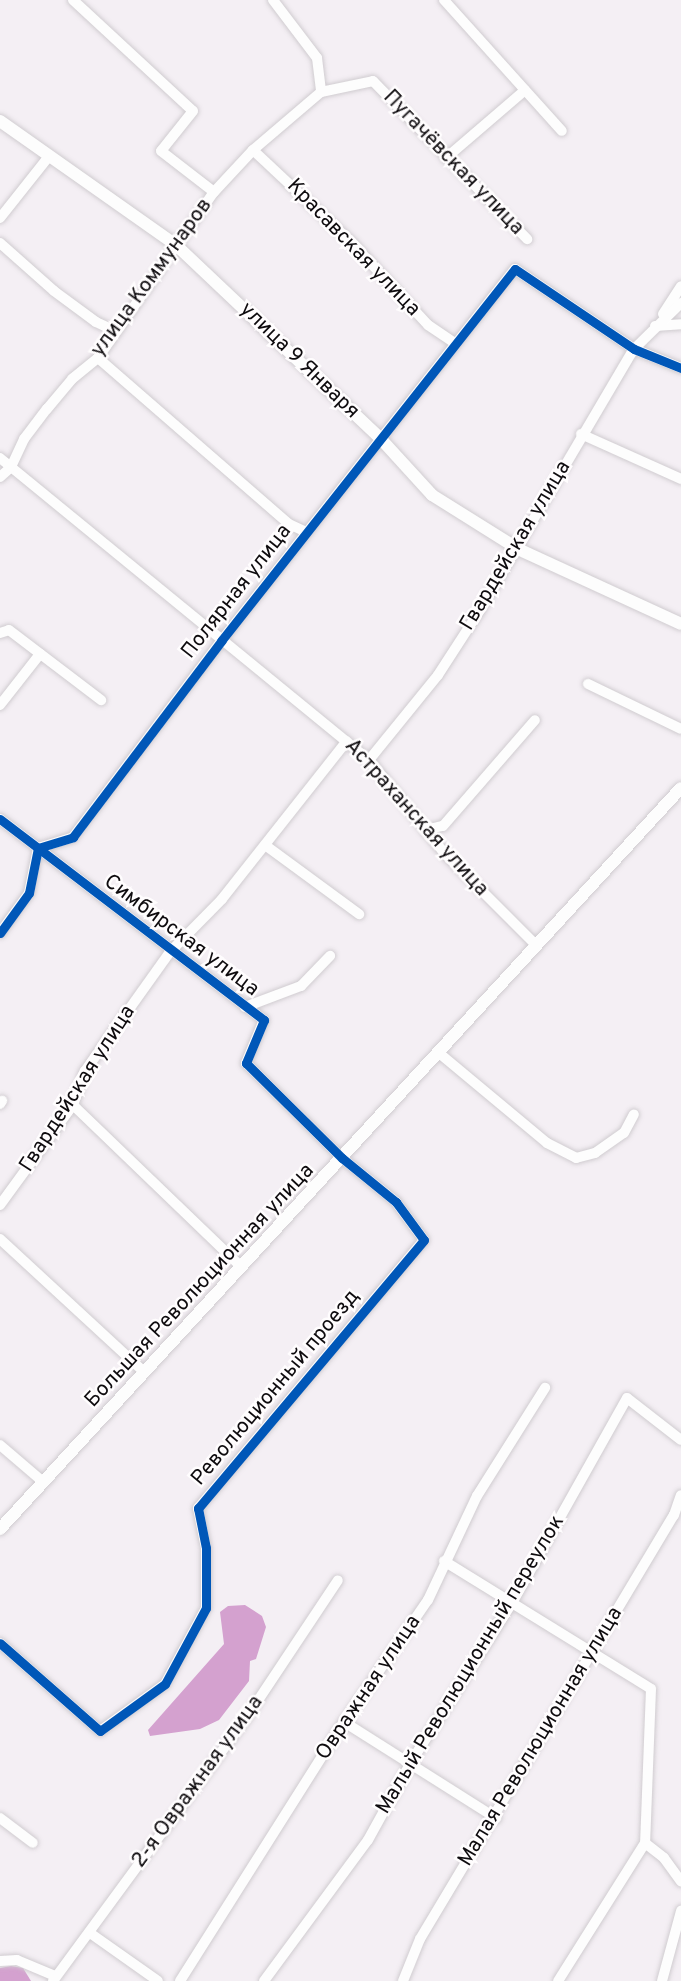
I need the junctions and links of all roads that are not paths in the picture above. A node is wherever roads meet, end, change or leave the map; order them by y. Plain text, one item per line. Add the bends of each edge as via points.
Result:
1 (73, 0) edge
2 (273, 0) edge
3 (444, 0) edge
4 (525, 90) junction
5 (321, 92) junction
6 (0, 121) edge
7 (562, 131) dead end
8 (253, 150) junction
9 (50, 155) junction
10 (446, 158) junction
11 (214, 192) junction
12 (0, 218) edge
13 (527, 239) dead end
14 (0, 243) edge
15 (176, 244) junction
16 (515, 269) joint
17 (681, 286) edge
18 (681, 303) edge
19 (681, 324) edge
20 (655, 326) junction
21 (116, 331) junction
22 (455, 344) junction
23 (634, 349) junction
24 (98, 358) junction
25 (681, 368) edge
26 (581, 434) junction
27 (380, 438) junction
28 (0, 458) edge
29 (11, 467) junction
30 (0, 477) edge
31 (681, 479) edge
32 (306, 532) junction
33 (518, 549) junction
34 (681, 624) edge
35 (0, 633) edge
36 (221, 640) junction
37 (40, 654) junction
38 (588, 684) dead end
39 (101, 700) dead end
40 (0, 705) edge
41 (536, 720) dead end
42 (681, 729) edge
43 (347, 741) junction
44 (369, 760) junction
45 (681, 788) edge
46 (0, 819) edge
47 (425, 830) junction
48 (265, 845) junction
49 (38, 848) junction
50 (359, 914) dead end
51 (0, 933) edge
52 (536, 945) junction
53 (170, 952) junction
54 (330, 956) dead end
55 (245, 1007) junction
56 (439, 1052) junction
57 (73, 1105) junction
58 (634, 1114) dead end
59 (342, 1158) junction
60 (0, 1205) edge
61 (0, 1240) edge
62 (239, 1265) junction
63 (145, 1373) junction
64 (545, 1388) dead end
65 (681, 1440) edge
66 (0, 1445) edge
67 (42, 1481) junction
68 (681, 1495) edge
69 (0, 1529) edge
70 (444, 1561) junction
71 (338, 1580) dead end
72 (512, 1602) junction
73 (0, 1643) edge
74 (590, 1653) junction
75 (344, 1721) junction
76 (411, 1762) junction
77 (0, 1818) edge
78 (496, 1818) junction
79 (33, 1843) dead end
80 (645, 1843) junction
81 (681, 1881) edge
82 (681, 1912) edge
83 (90, 1933) junction
84 (0, 1961) edge
85 (54, 1979) edge
86 (158, 1981) edge
87 (180, 1981) edge
88 (264, 1981) edge
89 (403, 1981) edge
90 (558, 1981) edge
91 (662, 1981) edge

1 - 11 street via 192,111 161,151
2 - 5 street via 317,58
3 - 4 street
4 - 7 street
4 - 10 street
5 - 8 street, улица Коммунаров
5 - 10 street, Пугачёвская улица via 373,81
6 - 9 street, улица 9 Января
8 - 11 street, улица Коммунаров
8 - 22 street, Красавская улица via 354,244 428,325
9 - 12 street
9 - 15 street, улица 9 Января
10 - 13 street, Пугачёвская улица
11 - 15 street, улица Коммунаров
14 - 21 street via 54,291
15 - 21 street, улица Коммунаров
15 - 27 street, улица 9 Января
16 - 22 street, Полярная улица
16 - 23 street, Пугачёвская улица
17 - 20 street
18 - 20 street
19 - 20 street
20 - 23 street, Гвардейская улица
21 - 24 street, улица Коммунаров
22 - 27 street, Полярная улица
23 - 25 street, Пугачёвская улица
23 - 26 street, Гвардейская улица
24 - 29 street, улица Коммунаров via 72,379 47,409 24,439
24 - 32 street via 289,524
26 - 31 street
26 - 33 street, Гвардейская улица
27 - 32 street, Полярная улица
27 - 33 street, улица 9 Января via 432,495
28 - 29 street, Астраханская улица
29 - 30 street, улица Коммунаров
29 - 36 street, Астраханская улица
32 - 36 street, Полярная улица
33 - 34 street, улица 9 Января
33 - 44 street, Гвардейская улица via 438,675
35 - 37 street via 9,630
36 - 43 street, Астраханская улица
36 - 49 street, Полярная улица via 73,837
37 - 39 street
37 - 40 street
38 - 42 street
41 - 47 street via 443,826
43 - 44 street, Астраханская улица
43 - 48 street, Гвардейская улица
44 - 47 street, Астраханская улица
45 - 52 street, Большая Революционная улица
46 - 49 street, Симбирская улица
47 - 52 street, Астраханская улица
48 - 50 street
48 - 53 street, Гвардейская улица
49 - 51 street via 29,893
49 - 53 street, Симбирская улица
52 - 56 street, Большая Революционная улица
53 - 55 street, Симбирская улица
53 - 57 street, Гвардейская улица via 85,1071
54 - 55 street, Симбирская улица via 301,986
55 - 59 street, Симбирская улица via 264,1020 246,1063
56 - 58 street via 547,1143 576,1158 594,1153 624,1133
56 - 59 street, Большая Революционная улица
57 - 60 street, Гвардейская улица
57 - 62 street
59 - 62 street, Большая Революционная улица
59 - 73 street, Революционный проезд via 396,1202 424,1240 198,1508 206,1548 206,1608 164,1684 100,1731
61 - 63 street
62 - 63 street, Большая Революционная улица
63 - 67 street, Большая Революционная улица
64 - 70 street, Овражная улица via 477,1496
65 - 72 street, Малый Революционный переулок via 627,1398
66 - 67 street
67 - 69 street, Большая Революционная улица
68 - 74 street, Малая Революционная улица via 674,1515
70 - 72 street
70 - 75 street, Овражная улица via 428,1601
71 - 83 street, 2-я Овражная улица via 247,1717
72 - 74 street
72 - 76 street, Малый Революционный переулок
74 - 78 street, Малая Революционная улица
74 - 80 street via 651,1689
75 - 76 street
75 - 87 street, Овражная улица
76 - 78 street
76 - 88 street, Малый Революционный переулок via 368,1840
77 - 79 street
78 - 89 street, Малая Революционная улица via 420,1939
80 - 81 street
80 - 90 street
82 - 91 street
83 - 85 street, 2-я Овражная улица
83 - 86 street
84 - 85 street via 17,1960

